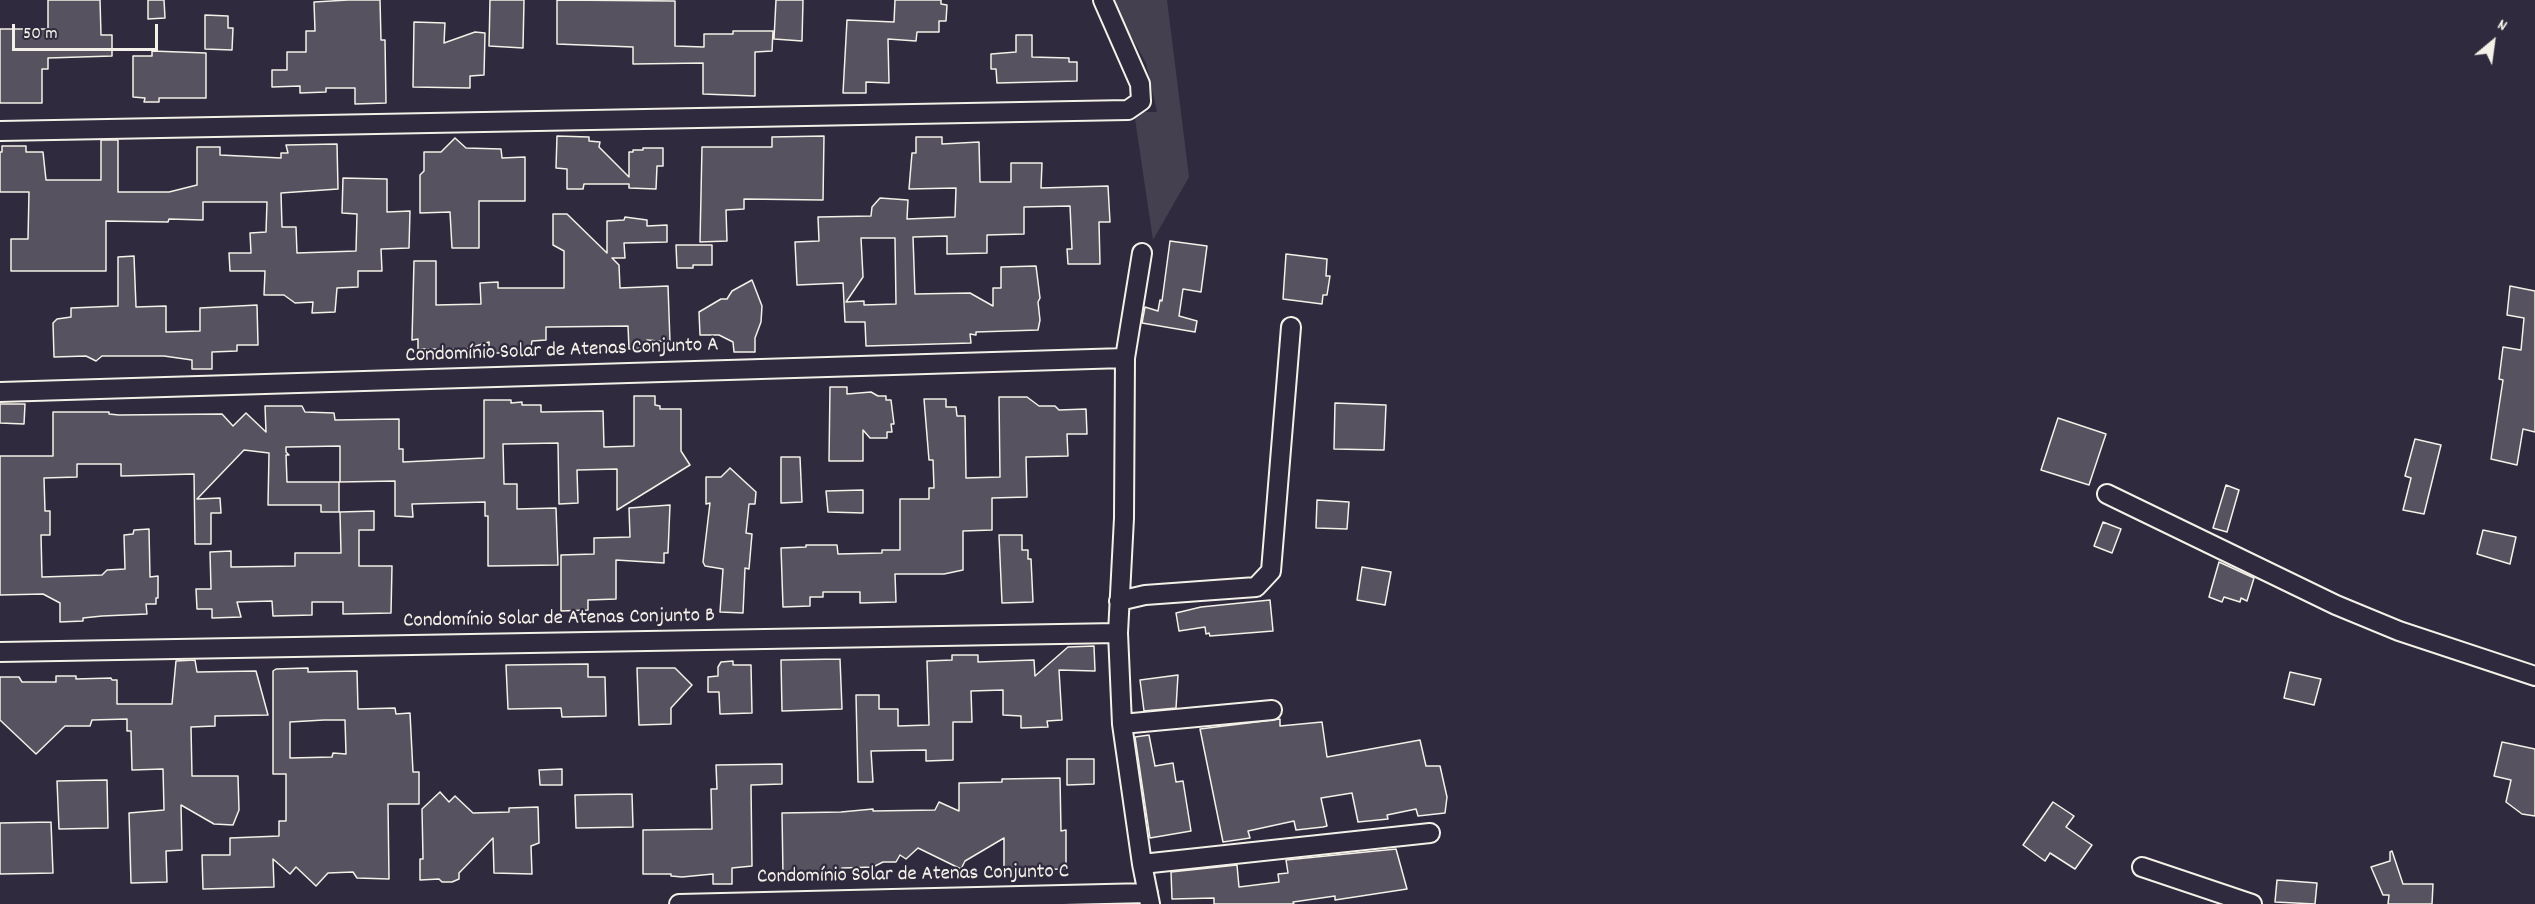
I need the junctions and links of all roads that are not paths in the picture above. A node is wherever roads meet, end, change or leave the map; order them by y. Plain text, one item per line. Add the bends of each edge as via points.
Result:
1 (1103, 0) edge
2 (0, 131) edge
3 (1142, 253) dead end
4 (1290, 327) dead end
5 (1125, 358) junction
6 (0, 392) edge
7 (2107, 494) dead end
8 (1119, 601) junction
9 (1118, 633) junction
10 (0, 651) edge
11 (2535, 676) edge
12 (1272, 710) dead end
13 (1122, 724) junction
14 (1430, 833) dead end
15 (1142, 864) junction
16 (2142, 867) dead end
17 (1149, 898) edge
18 (679, 904) edge
19 (2252, 904) edge

1 - 2 street via 1140,84 1141,101 1128,110
3 - 5 street
4 - 8 street via 1271,572 1256,587 1145,595
5 - 6 street, Condomínio Solar de Atenas Conjunto A
5 - 8 street
7 - 11 street via 2336,605 2399,631
8 - 9 street
9 - 10 street, Condomínio Solar de Atenas Conjunto B
9 - 13 street
12 - 13 street
13 - 15 street
14 - 15 street
15 - 17 street
16 - 19 street
17 - 18 street, Condomínio Solar de Atenas Conjunto C

